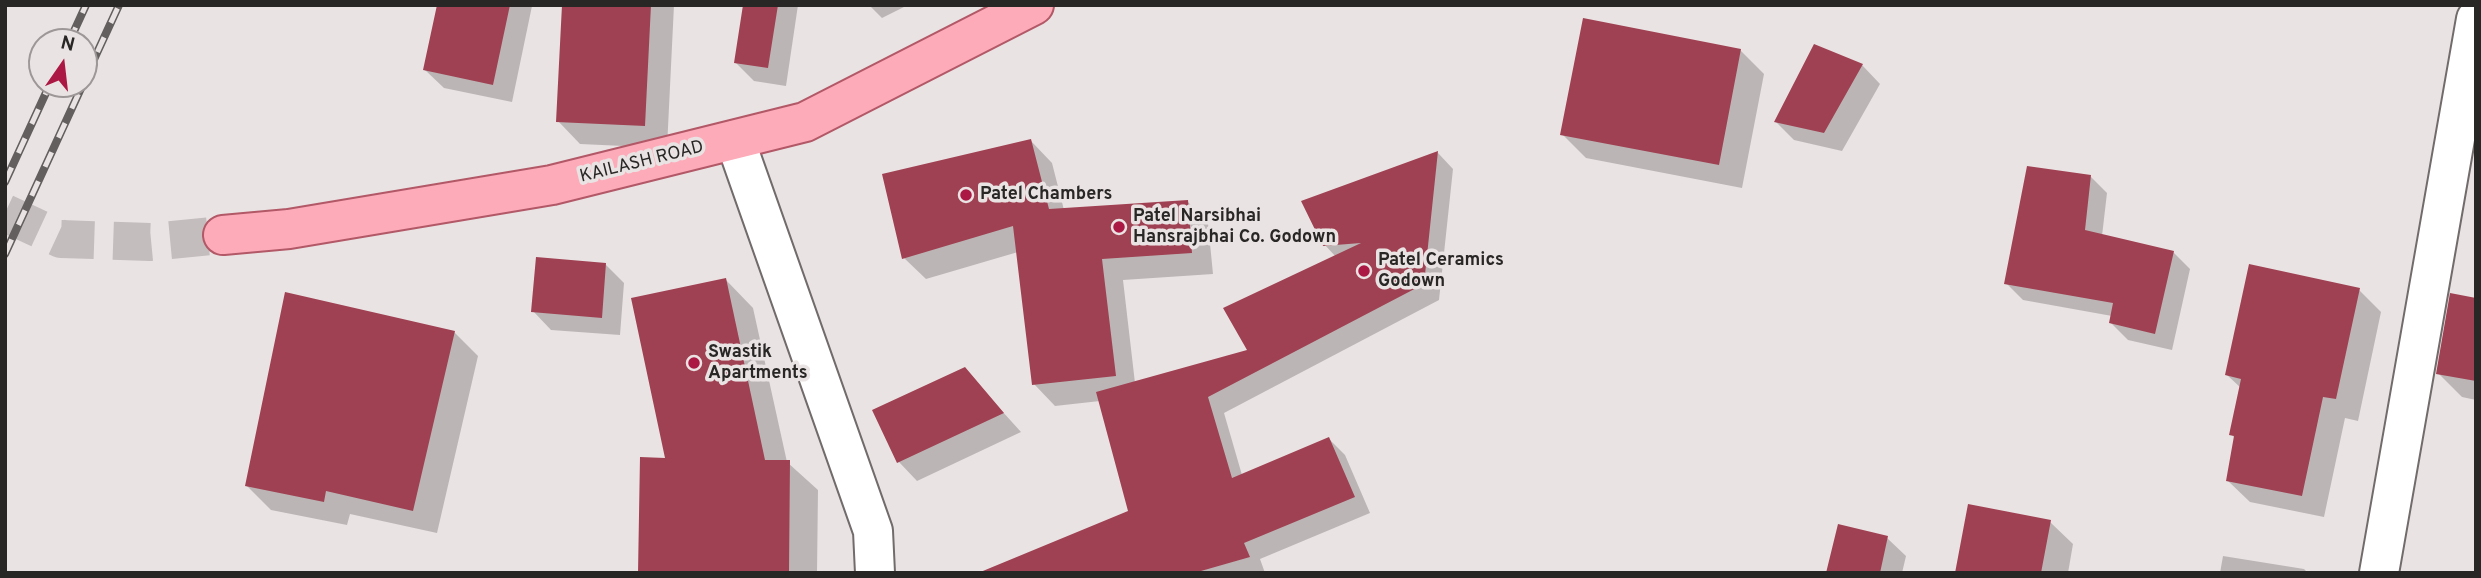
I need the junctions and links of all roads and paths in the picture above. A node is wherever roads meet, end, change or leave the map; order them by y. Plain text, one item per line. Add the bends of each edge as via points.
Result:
1 (1034, 5) edge
2 (2476, 19) edge
3 (735, 140) junction
4 (223, 235) tunnel mouth
5 (875, 573) edge
6 (2379, 573) edge

1 - 3 main road, KAILASH ROAD via 805,122
2 - 6 street
3 - 4 main road, KAILASH ROAD via 552,185 289,229
3 - 5 street via 873,531

